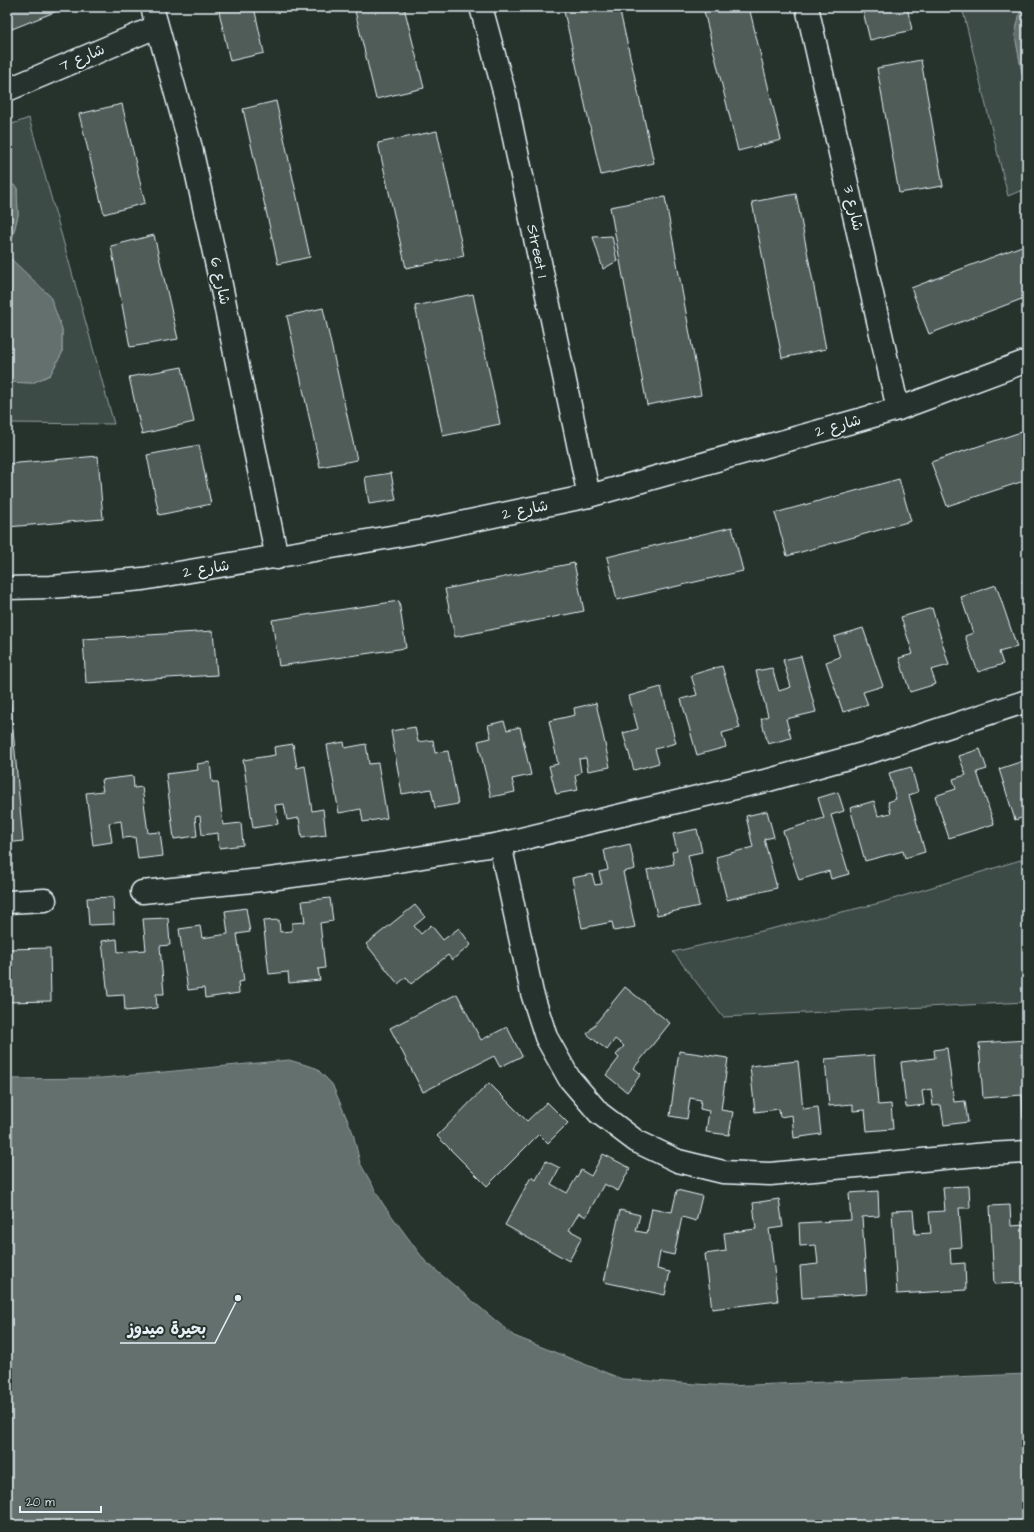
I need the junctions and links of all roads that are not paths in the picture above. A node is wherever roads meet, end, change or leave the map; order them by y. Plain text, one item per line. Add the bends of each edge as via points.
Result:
1 (482, 7) edge
2 (807, 7) edge
3 (154, 17) edge
4 (7, 90) edge
5 (1027, 361) edge
6 (898, 409) junction
7 (589, 496) junction
8 (277, 558) junction
9 (7, 588) edge
10 (1027, 701) edge
11 (500, 844) junction
12 (142, 892) dead end
13 (45, 900) dead end
14 (7, 902) edge
15 (1027, 1152) edge

1 - 7 street, Street 1 via 505,95
2 - 6 street, شارع 3
3 - 4 street, شارع 7
3 - 8 street, شارع 6 via 193,156
5 - 6 street, شارع 2
6 - 7 street, شارع 2
7 - 8 street, شارع 2
8 - 9 street, شارع 2 via 143,579
10 - 11 street via 769,780
11 - 12 street via 359,867
11 - 15 street via 532,993 546,1037 569,1078 599,1113 636,1141 685,1163 723,1172 770,1174
13 - 14 street

